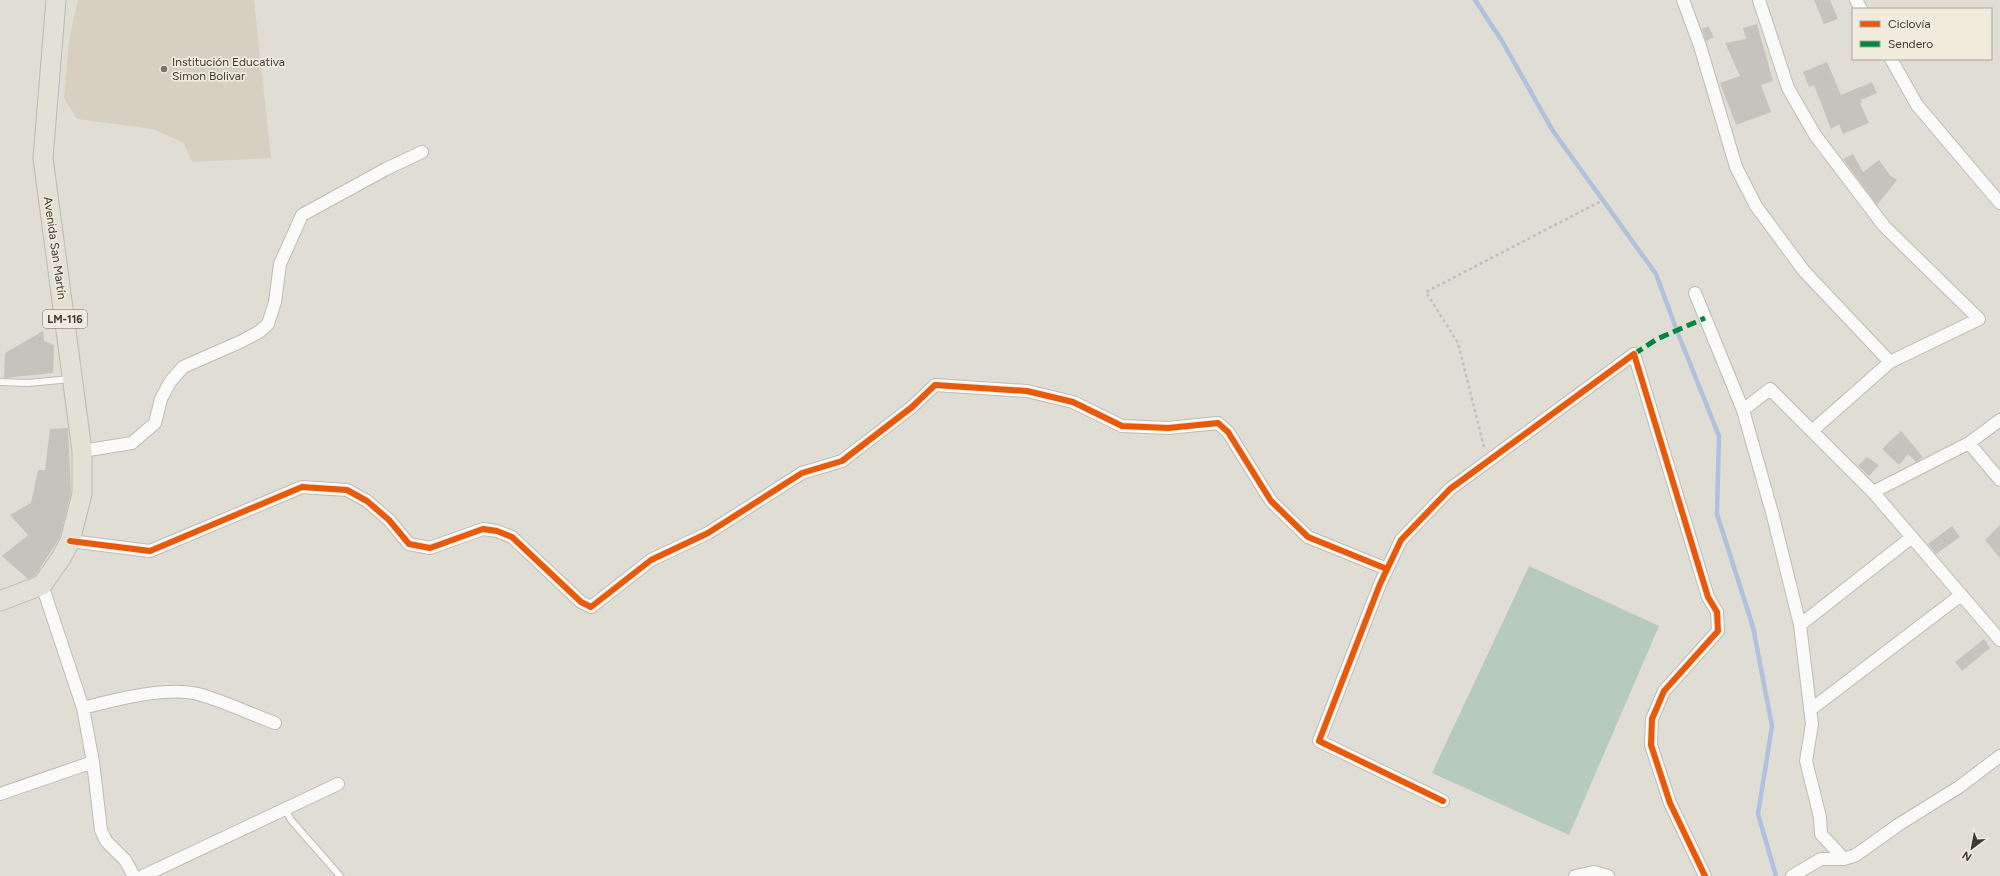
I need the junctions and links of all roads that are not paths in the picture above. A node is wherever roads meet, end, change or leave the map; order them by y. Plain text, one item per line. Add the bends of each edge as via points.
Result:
1 (56, 0) edge
2 (1683, 0) edge
3 (1759, 0) edge
4 (1892, 60) edge
5 (422, 152) dead end
6 (2000, 203) edge
7 (1695, 293) dead end
8 (1890, 362) junction
9 (73, 379) junction
10 (0, 382) edge
11 (1743, 410) junction
12 (2000, 420) edge
13 (1812, 431) junction
14 (1969, 443) junction
15 (82, 451) junction
16 (2000, 480) edge
17 (1873, 492) junction
18 (1912, 537) junction
19 (70, 541) junction
20 (1387, 569) junction
21 (42, 585) junction
22 (1961, 595) junction
23 (0, 601) edge
24 (1800, 626) junction
25 (2000, 640) edge
26 (83, 708) junction
27 (1810, 710) junction
28 (275, 723) dead end
29 (2000, 756) edge
30 (93, 762) junction
31 (338, 784) dead end
32 (0, 794) edge
33 (1443, 801) dead end
34 (285, 809) junction
35 (1844, 859) junction
36 (134, 876) edge
37 (144, 876) edge
38 (340, 876) edge
39 (1575, 876) edge
40 (1608, 876) edge
41 (1705, 876) edge
42 (1792, 876) edge

1 - 9 main road, Avenida San Martín / LM-116 via 43,158
2 - 8 street via 1700,46 1736,167 1756,206 1804,270
3 - 8 street via 1788,88 1815,135 1884,226 1978,319
4 - 6 street via 1917,105
5 - 15 street via 302,215 280,264 275,302 268,324 240,342 183,367 170,382 161,400 155,423 132,443
7 - 11 street
8 - 13 street
9 - 10 lane via 28,383
9 - 15 main road, Avenida San Martín / LM-116
11 - 13 street via 1770,389
11 - 24 street
12 - 14 street
13 - 17 street
14 - 16 street
14 - 17 street
15 - 19 main road, Avenida San Martín / LM-116 via 82,494
17 - 18 street
18 - 22 street
18 - 24 street
19 - 20 street via 150,551 302,487 347,490 367,501 409,544 430,548 483,529 512,537 581,602 591,606 651,560 708,533 802,473 842,461 912,407 935,385 1027,391 1073,402 1122,426 1168,428 1218,422 1228,432 1271,501 1308,537
19 - 21 main road, Avenida San Martín / LM-116
20 - 33 street via 1319,741
20 - 41 street via 1401,540 1450,489 1634,354 1708,597 1717,612 1718,631 1664,691 1652,720 1651,745 1670,803
21 - 23 main road
21 - 26 street
22 - 25 street
22 - 27 street
24 - 27 street
26 - 28 street via 123,698 170,693 197,694
26 - 30 street
27 - 35 street via 1812,724 1806,762 1820,817 1821,834
29 - 35 street via 1959,787 1856,855
30 - 32 street
30 - 36 street via 101,830 106,841 125,860
31 - 34 street
34 - 37 street
34 - 38 lane via 291,820
35 - 42 street via 1821,859
39 - 40 street via 1594,872

